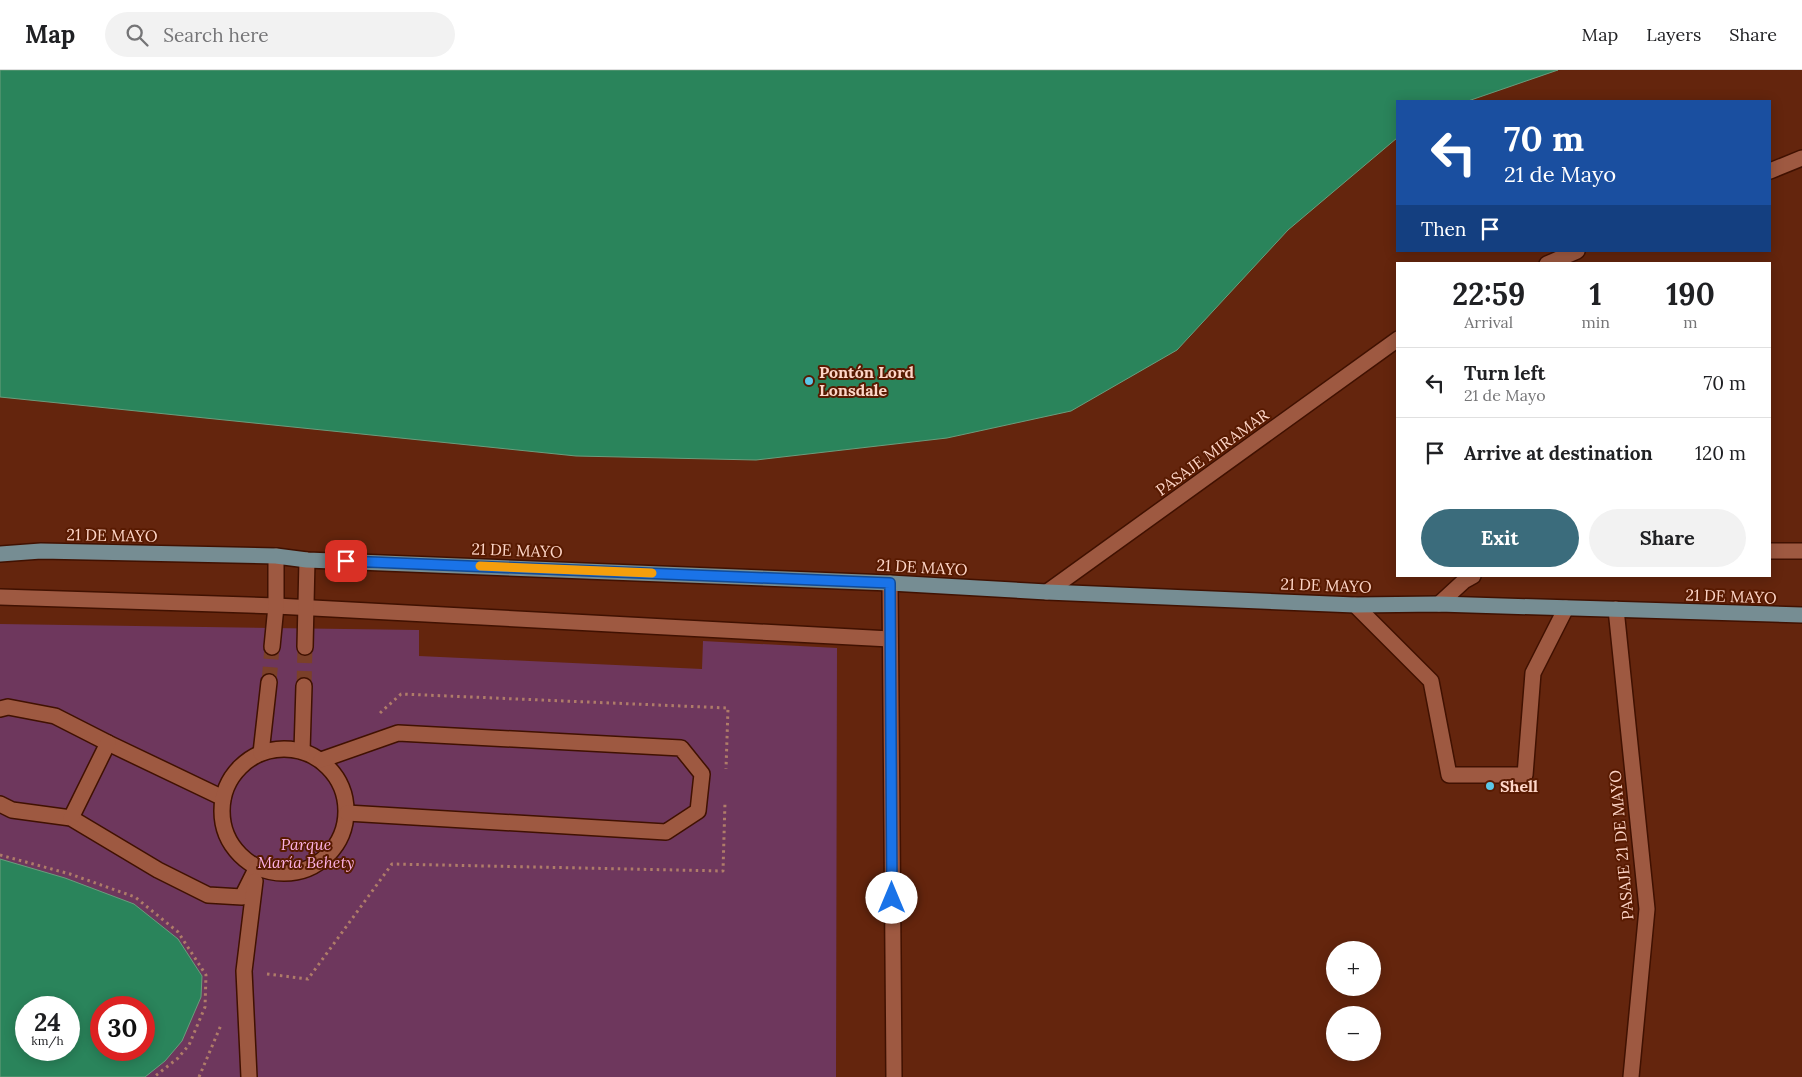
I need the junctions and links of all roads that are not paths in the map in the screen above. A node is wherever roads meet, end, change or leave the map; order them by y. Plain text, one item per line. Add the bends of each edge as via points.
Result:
1 (1802, 158) edge
2 (1771, 171) edge
3 (1575, 252) edge
4 (1552, 262) edge
5 (1396, 341) edge
6 (0, 542) edge
7 (1771, 550) edge
8 (40, 551) junction
9 (1802, 551) edge
10 (0, 554) edge
11 (276, 556) junction
12 (307, 560) junction
13 (1471, 577) edge
14 (890, 583) junction
15 (1047, 592) junction
16 (0, 597) edge
17 (1439, 604) junction
18 (1355, 605) junction
19 (276, 606) junction
20 (306, 607) junction
21 (1566, 608) junction
22 (1616, 609) junction
23 (1802, 615) edge
24 (890, 639) junction
25 (305, 646) tunnel mouth
26 (272, 647) tunnel mouth
27 (268, 682) tunnel mouth
28 (304, 686) tunnel mouth
29 (0, 709) edge
30 (108, 743) junction
31 (302, 751) junction
32 (261, 753) junction
33 (320, 760) junction
34 (223, 798) junction
35 (0, 804) edge
36 (347, 814) junction
37 (71, 818) junction
38 (257, 867) junction
39 (249, 1077) edge
40 (894, 1077) edge
41 (1631, 1077) edge

1 - 2 street
3 - 4 street
5 - 15 street, PASAJE MIRAMAR
6 - 8 main road, 21 DE MAYO
7 - 9 street
8 - 10 main road, 21 DE MAYO
8 - 11 main road, 21 DE MAYO
11 - 12 main road, 21 DE MAYO
11 - 19 street
12 - 14 main road, 21 DE MAYO
12 - 20 street
13 - 17 street
14 - 15 main road, 21 DE MAYO
14 - 24 street
15 - 18 main road, 21 DE MAYO
16 - 19 street
17 - 18 main road, 21 DE MAYO
17 - 21 main road, 21 DE MAYO
18 - 21 street via 1431,680 1449,775 1525,775 1533,673
19 - 20 street
19 - 26 street
20 - 24 street
20 - 25 street
21 - 22 main road, 21 DE MAYO
22 - 23 main road, 21 DE MAYO
22 - 41 street, PASAJE 21 DE MAYO via 1647,910
24 - 40 street
27 - 32 street
28 - 31 street
29 - 30 street via 8,707 55,716
30 - 34 street
30 - 37 street
31 - 32 street via 281,748
31 - 33 street
32 - 34 street via 244,763 231,779
33 - 36 street via 335,775 344,793
33 - 36 street via 398,733 681,748 702,774 698,811 666,832
34 - 38 street via 222,818 228,838 240,855
35 - 37 street via 12,810
36 - 38 street via 342,834 332,852 316,865 297,872 276,873
37 - 38 street via 158,870 208,895 242,897
38 - 39 street via 244,970

